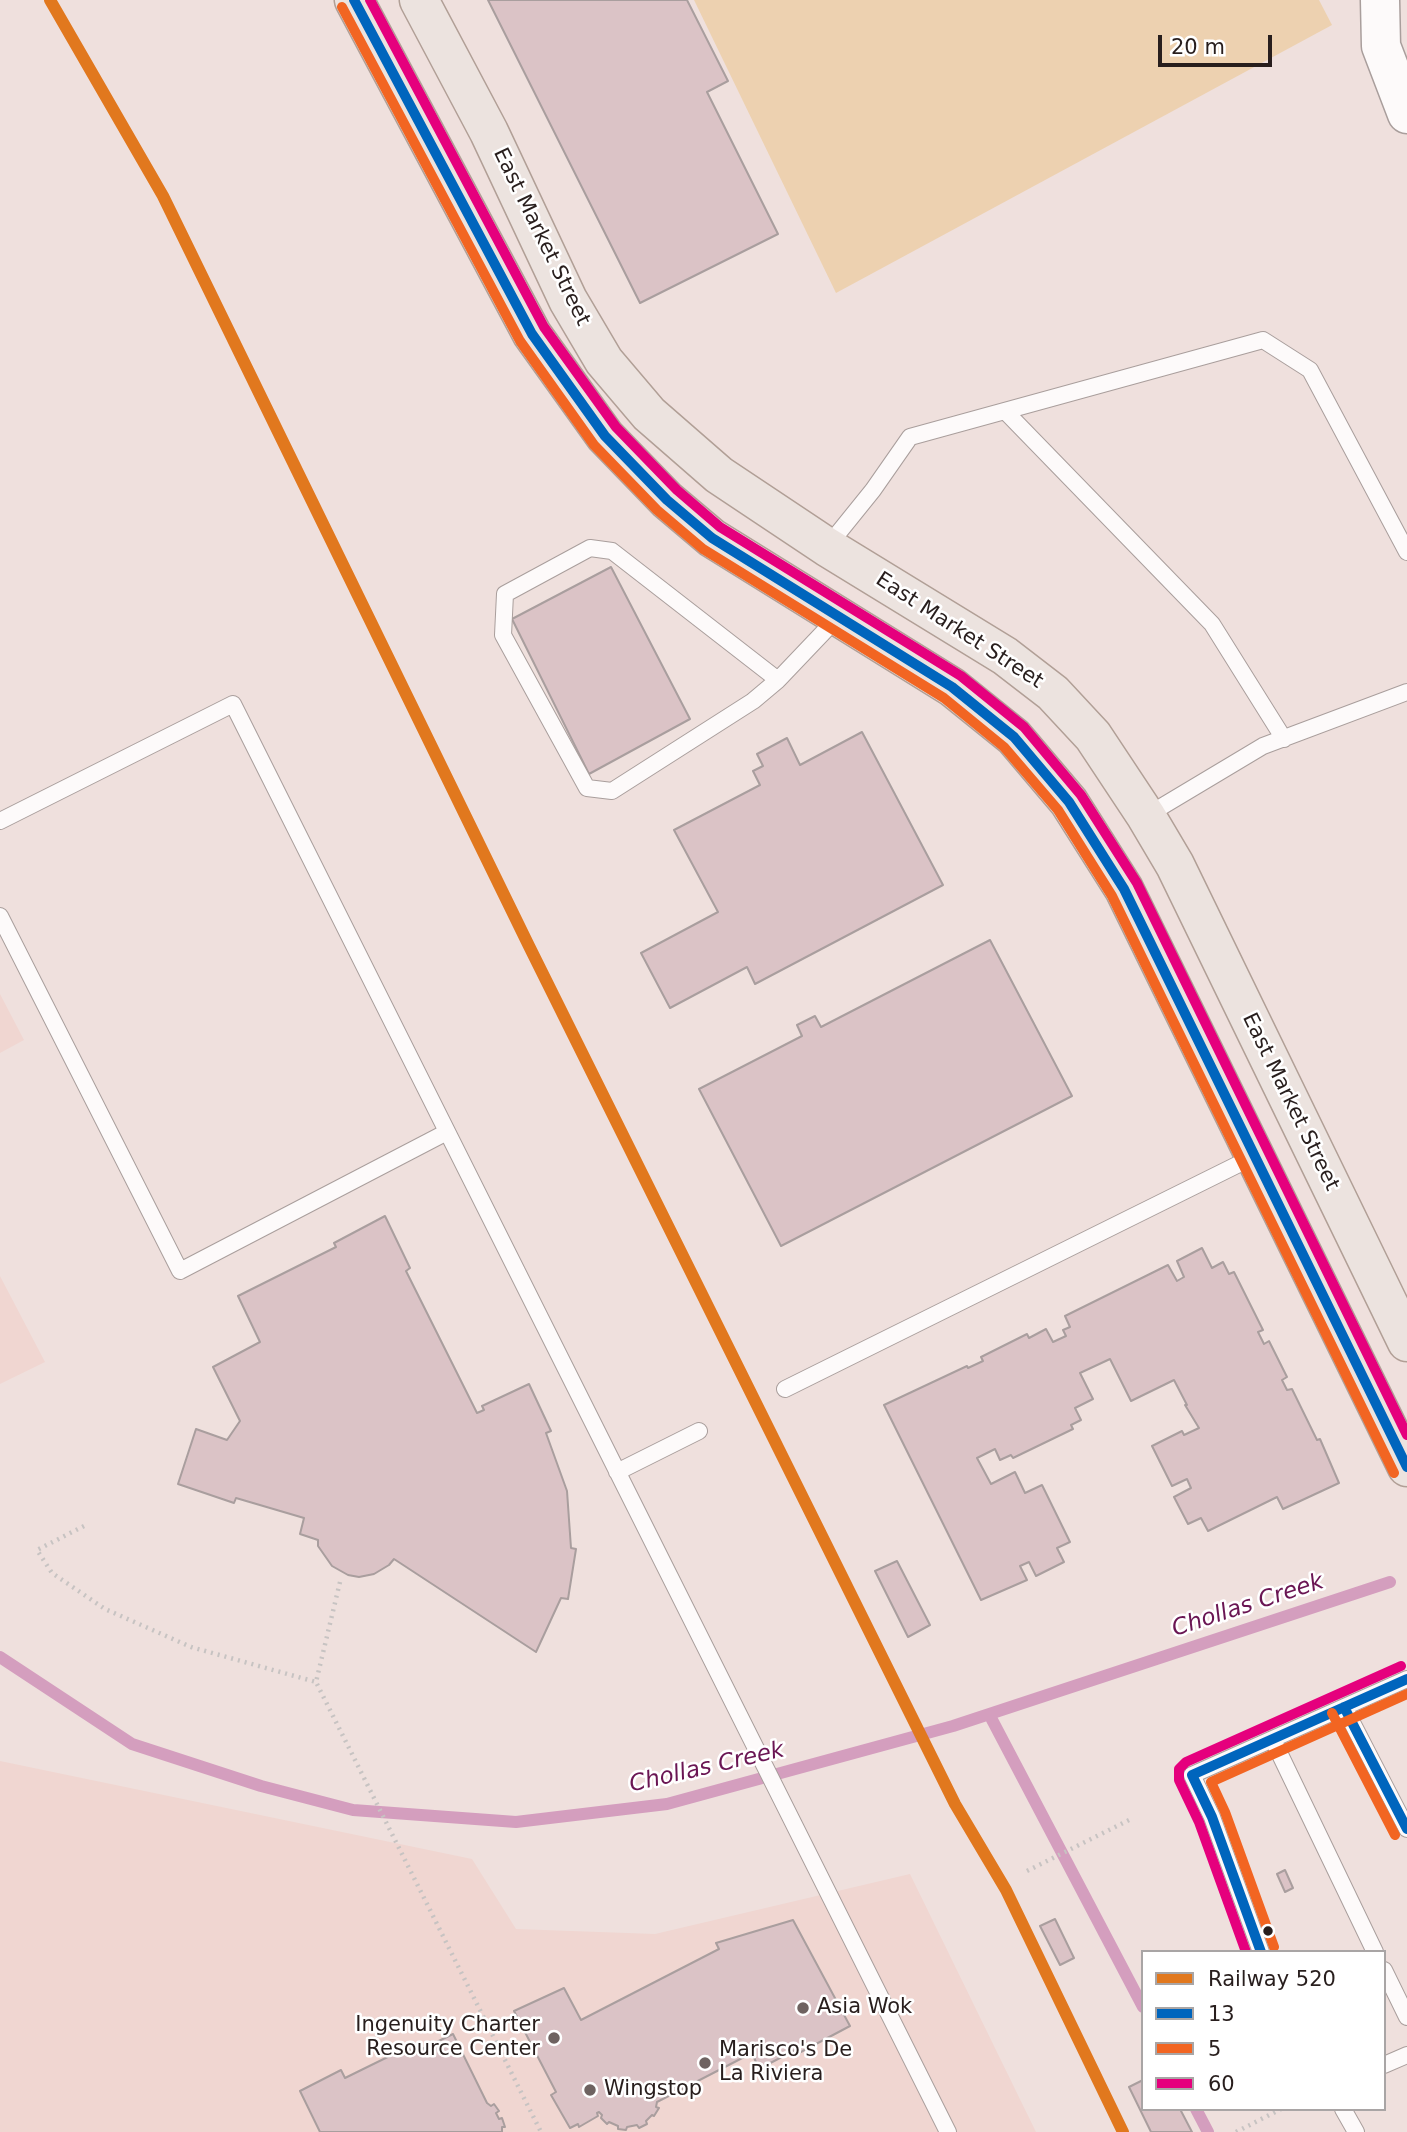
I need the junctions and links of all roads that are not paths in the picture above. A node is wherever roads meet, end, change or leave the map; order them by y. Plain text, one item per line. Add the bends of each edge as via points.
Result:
1 (355, 0) edge
2 (419, 0) edge
3 (1380, 0) edge
4 (1407, 114) edge
5 (1005, 411) junction
6 (827, 547) junction
7 (1407, 552) edge
8 (840, 616) junction
9 (778, 680) junction
10 (1407, 692) edge
11 (1284, 739) junction
12 (1146, 816) junction
13 (0, 821) edge
14 (0, 916) edge
15 (447, 1132) junction
16 (1305, 1132) junction
17 (1253, 1157) junction
18 (1407, 1342) edge
19 (785, 1389) dead end
20 (699, 1432) dead end
21 (1407, 1467) edge
22 (617, 1472) junction
23 (1407, 1679) edge
24 (1344, 1707) junction
25 (1273, 1740) junction
26 (1407, 1829) edge
27 (1260, 1950) edge
28 (1375, 1950) edge
29 (1386, 1974) edge
30 (1407, 2017) edge
31 (1407, 2055) edge
32 (1386, 2064) edge
33 (1344, 2111) edge
34 (948, 2132) edge
35 (1356, 2132) edge

1 - 8 main road via 532,334 605,436 667,500 712,538
2 - 6 main road, East Market Street via 489,132 568,300 604,361 649,414 719,475
3 - 4 street via 1381,46
5 - 6 lane via 910,437
5 - 7 lane via 1263,340 1310,370
5 - 11 lane via 1212,624
6 - 12 main road, East Market Street via 1005,656 1053,693 1093,736
8 - 9 lane
8 - 17 main road via 952,687 1014,737 1069,802 1124,889
9 - 9 lane via 753,701 612,791 587,788 503,635 505,594 590,548 612,551
10 - 11 lane
11 - 12 lane via 1263,746
12 - 16 main road, East Market Street via 1175,865
13 - 15 lane via 233,704
14 - 15 lane via 180,1271
15 - 22 lane
16 - 17 main road
16 - 18 main road, East Market Street
17 - 19 lane
17 - 21 main road
20 - 22 lane
22 - 34 lane
23 - 24 lane
24 - 25 lane
24 - 26 lane
25 - 27 lane via 1192,1775
25 - 28 lane
29 - 30 lane
31 - 32 lane
33 - 35 lane

